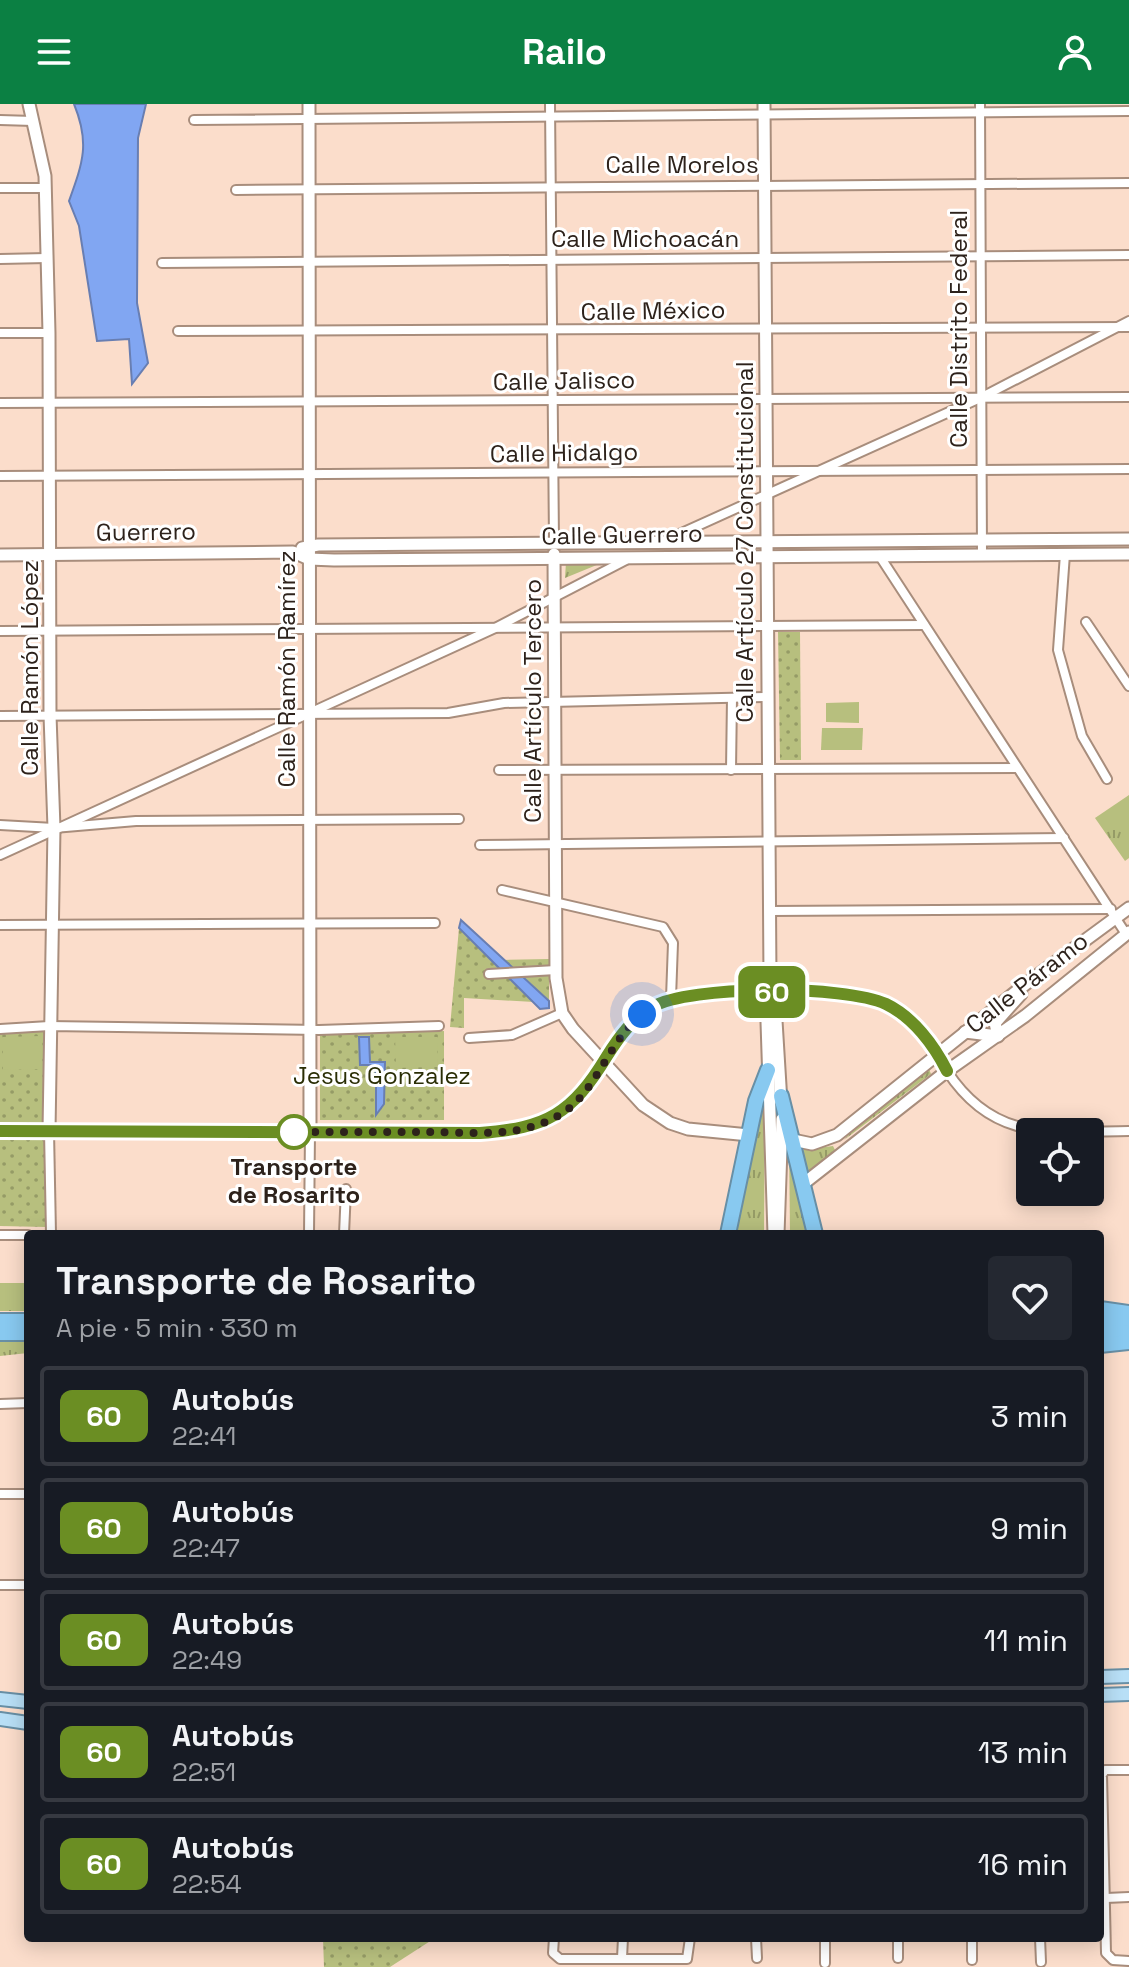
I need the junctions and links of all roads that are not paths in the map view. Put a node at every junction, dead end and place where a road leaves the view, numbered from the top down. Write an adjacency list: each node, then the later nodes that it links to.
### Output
1 (29, 104): 11 (street, Calle Ramón López)
2 (309, 104): 8 (street, Calle Ramón Ramírez)
3 (550, 104): 7 (street, Calle Artículo Tercero)
4 (980, 108): 5 (street); 6 (street); 14 (street, Calle Distrito Federal)
5 (764, 109): 7 (street); 13 (street, Calle Artículo 27 Constitucional)
6 (1129, 111)
7 (550, 116): 8 (street); 15 (street, Calle Artículo Tercero)
8 (309, 117): 10 (street); 19 (street, Calle Ramón Ramírez)
9 (0, 120): 11 (street)
10 (194, 120)
11 (33, 121): 17 (street, Calle Ramón López)
12 (1129, 183): 14 (street, Calle Morelos)
13 (765, 185): 14 (street, Calle Morelos); 15 (street, Calle Morelos); 23 (street, Calle Artículo 27 Constitucional)
14 (980, 185): 21 (street, Calle Distrito Federal)
15 (551, 186): 19 (street, Calle Morelos); 25 (street, Calle Artículo Tercero)
16 (0, 188): 17 (street)
17 (46, 188): 22 (street, Calle Ramón López)
18 (236, 190): 19 (street, Calle Morelos)
19 (308, 190): 26 (street, Calle Ramón Ramírez)
20 (1129, 255): 21 (street, Calle Michoacán)
21 (981, 257): 23 (street, Calle Michoacán); 29 (street, Calle Distrito Federal)
22 (47, 258): 24 (street); 36 (street, Calle Ramón López)
23 (765, 258): 25 (street, Calle Michoacán); 31 (street, Calle Artículo 27 Constitucional)
24 (0, 259)
25 (552, 260): 26 (street, Calle Michoacán); 34 (street, Calle Artículo Tercero)
26 (308, 261): 27 (street, Calle Michoacán); 33 (street, Calle Ramón Ramírez)
27 (162, 263)
28 (1129, 324): 30 (street)
29 (981, 326): 30 (street, Calle México); 31 (street, Calle México); 38 (street, Calle Distrito Federal)
30 (1114, 327): 38 (street)
31 (765, 329): 34 (street, Calle México); 39 (street, Calle Artículo 27 Constitucional)
32 (178, 331): 33 (street, Calle México)
33 (308, 332): 34 (street, Calle México); 43 (street, Calle Ramón Ramírez)
34 (551, 332): 40 (street, Calle Artículo Tercero)
35 (0, 333): 36 (street)
36 (49, 333): 42 (street, Calle Ramón López)
37 (1129, 397): 38 (street, Calle Jalisco)
38 (980, 398): 39 (street, Calle Jalisco); 46 (street); 47 (street, Calle Distrito Federal)
39 (766, 399): 40 (street, Calle Jalisco); 45 (street, Calle Artículo 27 Constitucional)
40 (552, 401): 43 (street, Calle Jalisco); 48 (street, Calle Artículo Tercero)
41 (0, 403): 42 (street, Calle Jalisco)
42 (50, 403): 43 (street, Calle Jalisco); 49 (street, Calle Ramón López)
43 (309, 403): 50 (street, Calle Ramón Ramírez)
44 (1129, 469): 47 (street, Calle Hidalgo)
45 (766, 470): 46 (street, Calle Hidalgo); 48 (street, Calle Hidalgo); 52 (street, Calle Artículo 27 Constitucional)
46 (820, 470): 47 (street, Calle Hidalgo); 52 (street)
47 (981, 470): 55 (street, Calle Distrito Federal)
48 (551, 473): 50 (street, Calle Hidalgo); 56 (street, Calle Artículo Tercero)
49 (51, 475): 50 (street, Calle Hidalgo); 51 (street, Calle Hidalgo); 64 (street, Calle Ramón López)
50 (309, 475): 57 (street, Calle Ramón Ramírez)
51 (0, 476)
52 (766, 495): 54 (street); 58 (street, Calle Artículo 27 Constitucional)
53 (1129, 539): 55 (street, Calle Guerrero)
54 (664, 541): 56 (street, Calle Guerrero); 58 (street, Calle Guerrero)
55 (983, 541): 58 (street, Calle Guerrero); 60 (street, Calle Distrito Federal)
56 (554, 542): 57 (street, Calle Guerrero); 68 (street, Calle Artículo Tercero)
57 (309, 545): 59 (street, Guerrero); 67 (street, Calle Ramón Ramírez)
58 (767, 548): 65 (street, Calle Guerrero); 66 (street, Calle Guerrero); 72 (street, Calle Artículo 27 Constitucional)
59 (293, 552): 64 (street, Guerrero); 67 (street, Guerrero)
60 (982, 554): 61 (street, Calle Guerrero); 65 (street, Calle Guerrero)
61 (1065, 554): 62 (street, Calle Guerrero); 90 (street)
62 (1129, 554)
63 (0, 555): 64 (street, Guerrero)
64 (52, 555): 77 (street, Calle Ramón López)
65 (879, 555): 71 (street)
66 (630, 558): 68 (street, Calle Guerrero); 69 (street)
67 (309, 559): 68 (street, Calle Guerrero); 74 (street, Calle Ramón Ramírez)
68 (554, 559): 69 (street, Calle Artículo Tercero)
69 (553, 597): 73 (street); 75 (street, Calle Artículo Tercero)
70 (1086, 622): 78 (street)
71 (924, 625): 72 (street); 85 (street)
72 (767, 627): 75 (street); 79 (street, Calle Artículo 27 Constitucional)
73 (495, 628): 74 (street); 75 (street); 82 (street)
74 (310, 629): 77 (street); 82 (street, Calle Ramón Ramírez)
75 (554, 629): 81 (street, Calle Artículo Tercero)
76 (0, 631): 77 (street)
77 (52, 631): 83 (street, Calle Ramón López)
78 (1129, 686)
79 (768, 697): 80 (street); 86 (street, Calle Artículo 27 Constitucional)
80 (732, 698): 81 (street); 89 (street)
81 (553, 702): 82 (street); 88 (street, Calle Artículo Tercero)
82 (308, 712): 83 (street); 92 (street, Calle Ramón Ramírez); 94 (street)
83 (50, 715): 84 (street); 94 (street, Calle Ramón López)
84 (0, 716)
85 (1017, 768): 86 (street); 95 (street)
86 (768, 769): 89 (street); 97 (street, Calle Artículo 27 Constitucional)
87 (499, 770): 88 (street)
88 (555, 770): 89 (street); 96 (street, Calle Artículo Tercero)
89 (731, 770)
90 (1107, 779)
91 (459, 819): 92 (street)
92 (308, 820): 94 (street); 105 (street, Calle Ramón Ramírez)
93 (0, 825): 94 (street)
94 (54, 828): 99 (street); 107 (street, Calle Ramón López)
95 (1064, 838): 97 (street); 104 (street)
96 (556, 842): 97 (street); 98 (street); 101 (street, Calle Artículo Tercero)
97 (769, 843): 103 (street, Calle Artículo 27 Constitucional)
98 (480, 845)
99 (0, 855)
100 (502, 890): 101 (street)
101 (556, 901): 110 (street, Calle Artículo Tercero); 114 (street)
102 (1129, 908): 104 (street)
103 (770, 911): 104 (street); 113 (street, Calle Artículo 27 Constitucional)
104 (1113, 914): 109 (street); 112 (street, Calle Páramo)
105 (308, 923): 106 (street); 107 (street); 119 (street, Calle Ramón Ramírez)
106 (435, 923)
107 (51, 924): 108 (street); 116 (street, Calle Ramón López)
108 (0, 925)
109 (1128, 933): 121 (street, Calle Páramo)
110 (556, 970): 111 (street); 115 (street, Calle Artículo Tercero)
111 (489, 974)
112 (1027, 983): 120 (street, Calle Páramo); 121 (street)
113 (771, 992): 114 (street); 123 (street); 125 (street, Calle Artículo 27 Constitucional); 127 (street, Calle Artículo 27 Constitucional)
114 (671, 998): 124 (street)
115 (562, 1013): 122 (street); 124 (street)
116 (49, 1026): 118 (street); 119 (street); 129 (street, Calle Ramón López)
117 (439, 1026): 119 (street)
118 (0, 1029)
119 (309, 1030): 131 (street, Calle Ramón Ramírez)
120 (965, 1032): 121 (street); 123 (street, Calle Páramo)
121 (998, 1036): 126 (street, Calle Páramo)
122 (469, 1038)
123 (938, 1053): 126 (street); 133 (street, Calle Páramo)
124 (604, 1061): 131 (street); 132 (street)
125 (768, 1070): 132 (highway); 140 (street, Calle Artículo 27 Constitucional)
126 (947, 1071): 130 (street); 134 (street, Calle Páramo)
127 (781, 1096): 133 (highway); 141 (street, Calle Artículo 27 Constitucional)
128 (0, 1131): 129 (street)
129 (49, 1131): 131 (street); 136 (street, Calle Ramón López)
130 (1129, 1131)
131 (310, 1132): 137 (street, Calle Ramón Ramírez)
132 (749, 1135): 139 (highway)
133 (793, 1140): 134 (highway)
134 (803, 1184): 142 (highway)
135 (346, 1189): 138 (street)
136 (51, 1230)
137 (309, 1230)
138 (344, 1230)
139 (729, 1230)
140 (776, 1230)
141 (776, 1230)
142 (814, 1230)
143 (0, 1235): 144 (street)
144 (24, 1235)
145 (1104, 1310): 146 (highway)
146 (1129, 1313)
147 (0, 1321): 148 (highway)
148 (24, 1321)
149 (1104, 1322): 150 (highway)
150 (1129, 1322)
151 (1104, 1332): 154 (highway)
152 (0, 1333): 153 (highway)
153 (24, 1333)
154 (1129, 1333)
155 (1129, 1342): 156 (highway)
156 (1104, 1345)
157 (24, 1403): 158 (street)
158 (0, 1404)
159 (0, 1494): 160 (street)
160 (24, 1494)
161 (0, 1585): 162 (street)
162 (24, 1585)
163 (1129, 1676): 164 (main road)
164 (1104, 1677)
165 (1129, 1694): 166 (main road)
166 (1104, 1695)
167 (0, 1699): 168 (main road)
168 (24, 1702)
169 (0, 1719): 170 (main road)
170 (24, 1722)
171 (1129, 1770): 172 (street)
172 (1104, 1772)
173 (1104, 1886): 175 (street)
174 (1129, 1897): 175 (street)
175 (1106, 1898): 188 (street)
176 (554, 1942): 184 (street)
177 (623, 1942): 184 (street)
178 (689, 1942): 184 (street)
179 (756, 1942): 185 (street)
180 (825, 1942): 190 (street)
181 (898, 1942): 186 (street)
182 (972, 1942): 187 (street)
183 (1040, 1942): 189 (street)
184 (622, 1958)
185 (757, 1958)
186 (898, 1958)
187 (972, 1960)
188 (1129, 1961)
189 (1041, 1962)
190 (825, 1963)

